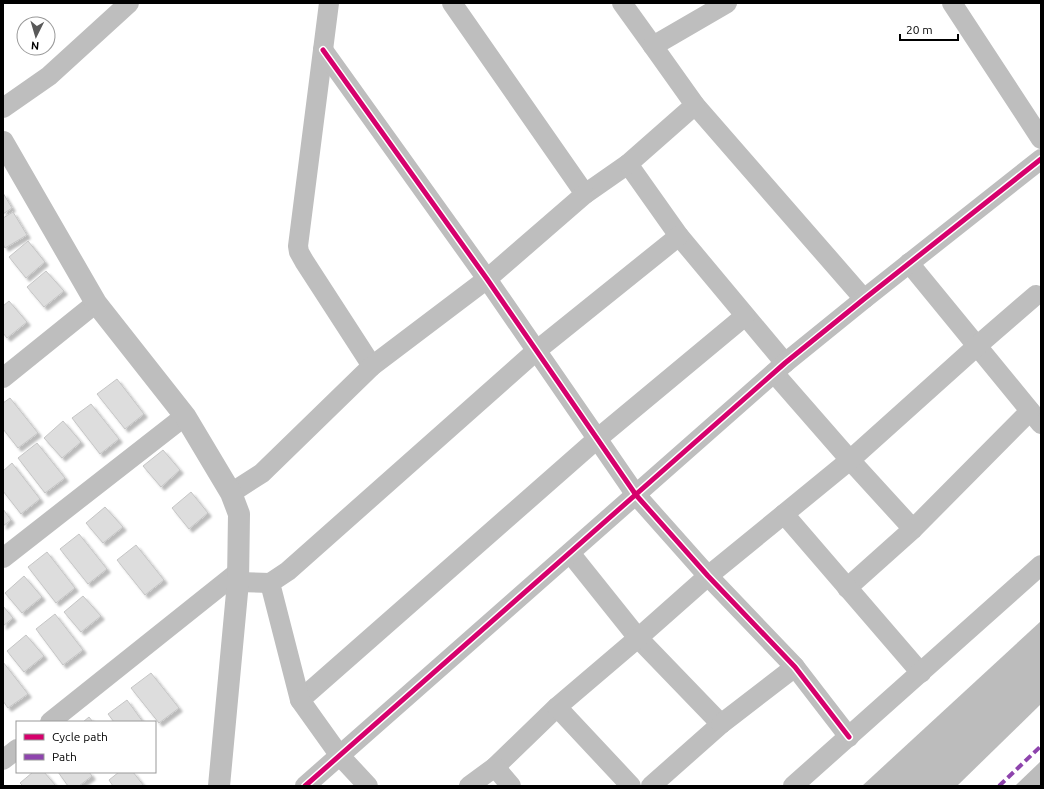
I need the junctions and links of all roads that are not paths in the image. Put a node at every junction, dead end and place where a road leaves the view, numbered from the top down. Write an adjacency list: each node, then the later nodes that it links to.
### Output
1 (129, 3): 10 (street)
2 (329, 3): 8 (street)
3 (452, 3): 15 (street)
4 (622, 3): 7 (street)
5 (727, 3): 7 (street)
6 (952, 3): 11 (street)
7 (653, 46): 9 (street)
8 (323, 50): 18 (street); 25 (street)
9 (695, 105): 14 (street); 20 (street)
10 (3, 108)
11 (1041, 139)
12 (3, 142): 21 (street)
13 (1041, 159): 17 (street)
14 (628, 164): 15 (street); 16 (street)
15 (585, 194): 18 (street)
16 (679, 236): 22 (street); 24 (street)
17 (909, 263): 20 (street); 23 (street)
18 (487, 279): 24 (street); 25 (street)
19 (1039, 296): 23 (street)
20 (864, 299): 26 (street)
21 (96, 303): 27 (street); 28 (street)
22 (745, 316): 26 (street); 30 (street)
23 (977, 346): 29 (street); 31 (street)
24 (536, 351): 30 (street); 40 (street)
25 (372, 366): 32 (street)
26 (779, 368): 31 (street); 33 (street)
27 (3, 378)
28 (185, 416): 32 (street); 37 (street)
29 (1036, 418): 35 (street)
30 (597, 439): 33 (street); 45 (street)
31 (850, 460): 34 (street); 35 (street)
32 (238, 488): 40 (street)
33 (636, 495): 36 (street); 39 (street)
34 (784, 514): 39 (street); 41 (street)
35 (912, 529): 41 (street)
36 (570, 553): 42 (street); 51 (street)
37 (3, 558)
38 (1041, 565): 44 (street)
39 (708, 576): 42 (street); 43 (street)
40 (252, 580): 45 (street); 47 (street); 54 (street)
41 (847, 588): 44 (street)
42 (638, 638): 46 (street); 48 (street)
43 (795, 667): 48 (street); 49 (street)
44 (921, 673): 49 (street)
45 (300, 700): 51 (street)
46 (557, 707): 53 (street); 59 (street)
47 (51, 721)
48 (721, 724): 60 (street)
49 (849, 737): 61 (street)
50 (16, 749): 52 (street)
51 (340, 756): 55 (street); 56 (street)
52 (3, 760)
53 (495, 767): 57 (street); 58 (street)
54 (217, 784)
55 (305, 786)
56 (368, 786)
57 (469, 786)
58 (511, 786)
59 (631, 786)
60 (652, 786)
61 (794, 786)

